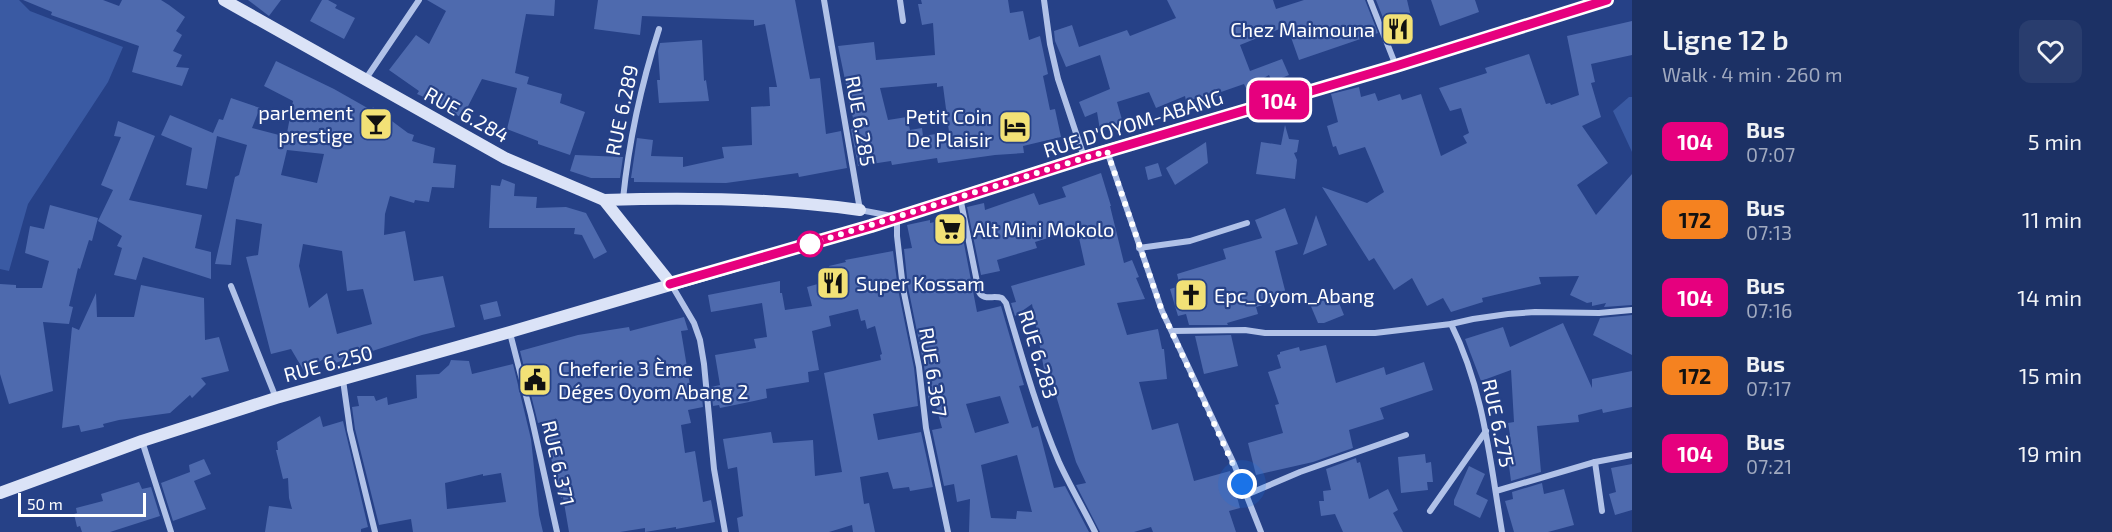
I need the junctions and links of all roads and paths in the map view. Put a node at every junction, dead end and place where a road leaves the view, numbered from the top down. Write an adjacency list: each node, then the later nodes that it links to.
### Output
1 (224, 0): 11 (main road, RUE 6.284)
2 (419, 0): 11 (street)
3 (824, 0): 17 (street, RUE 6.285)
4 (900, 0): 8 (street)
5 (1044, 0): 13 (street)
6 (1370, 0): 10 (street)
7 (1607, 0): 10 (main road, RUE D'OYOM-ABANG)
8 (903, 21)
9 (658, 29): 15 (street, RUE 6.289)
10 (1396, 66): 12 (main road, RUE D'OYOM-ABANG)
11 (365, 81): 16 (main road, RUE 6.284)
12 (1107, 151): 13 (main road, RUE D'OYOM-ABANG); 20 (street)
13 (1084, 158): 14 (main road, RUE D'OYOM-ABANG)
14 (960, 197): 18 (main road, RUE D'OYOM-ABANG); 44 (street, RUE 6.283)
15 (622, 199): 16 (main road); 17 (main road)
16 (604, 200): 21 (main road, RUE 6.284)
17 (860, 210): 18 (street)
18 (897, 217): 21 (main road, RUE D'OYOM-ABANG); 43 (street, RUE 6.367)
19 (1247, 223): 20 (street)
20 (1139, 248): 25 (street)
21 (670, 284): 26 (main road, RUE 6.250); 42 (street)
22 (231, 286): 28 (street)
23 (1632, 310): 24 (street)
24 (1451, 324): 25 (street); 29 (street, RUE 6.275)
25 (1173, 331): 36 (street)
26 (510, 332): 27 (main road, RUE 6.250); 41 (street, RUE 6.371)
27 (343, 380): 28 (main road, RUE 6.250); 40 (street)
28 (276, 398): 31 (main road, RUE 6.250)
29 (1486, 430): 34 (street, RUE 6.275); 37 (street)
30 (1406, 435): 36 (street)
31 (141, 441): 35 (main road, RUE 6.250); 39 (street)
32 (1632, 455): 33 (street)
33 (1595, 462): 34 (street); 38 (street)
34 (1496, 491): 46 (street, RUE 6.275)
35 (0, 493)
36 (1246, 495): 45 (street)
37 (1430, 511)
38 (1602, 511)
39 (171, 532)
40 (375, 532)
41 (557, 532)
42 (725, 532)
43 (948, 532)
44 (1095, 532)
45 (1262, 532)
46 (1502, 532)

